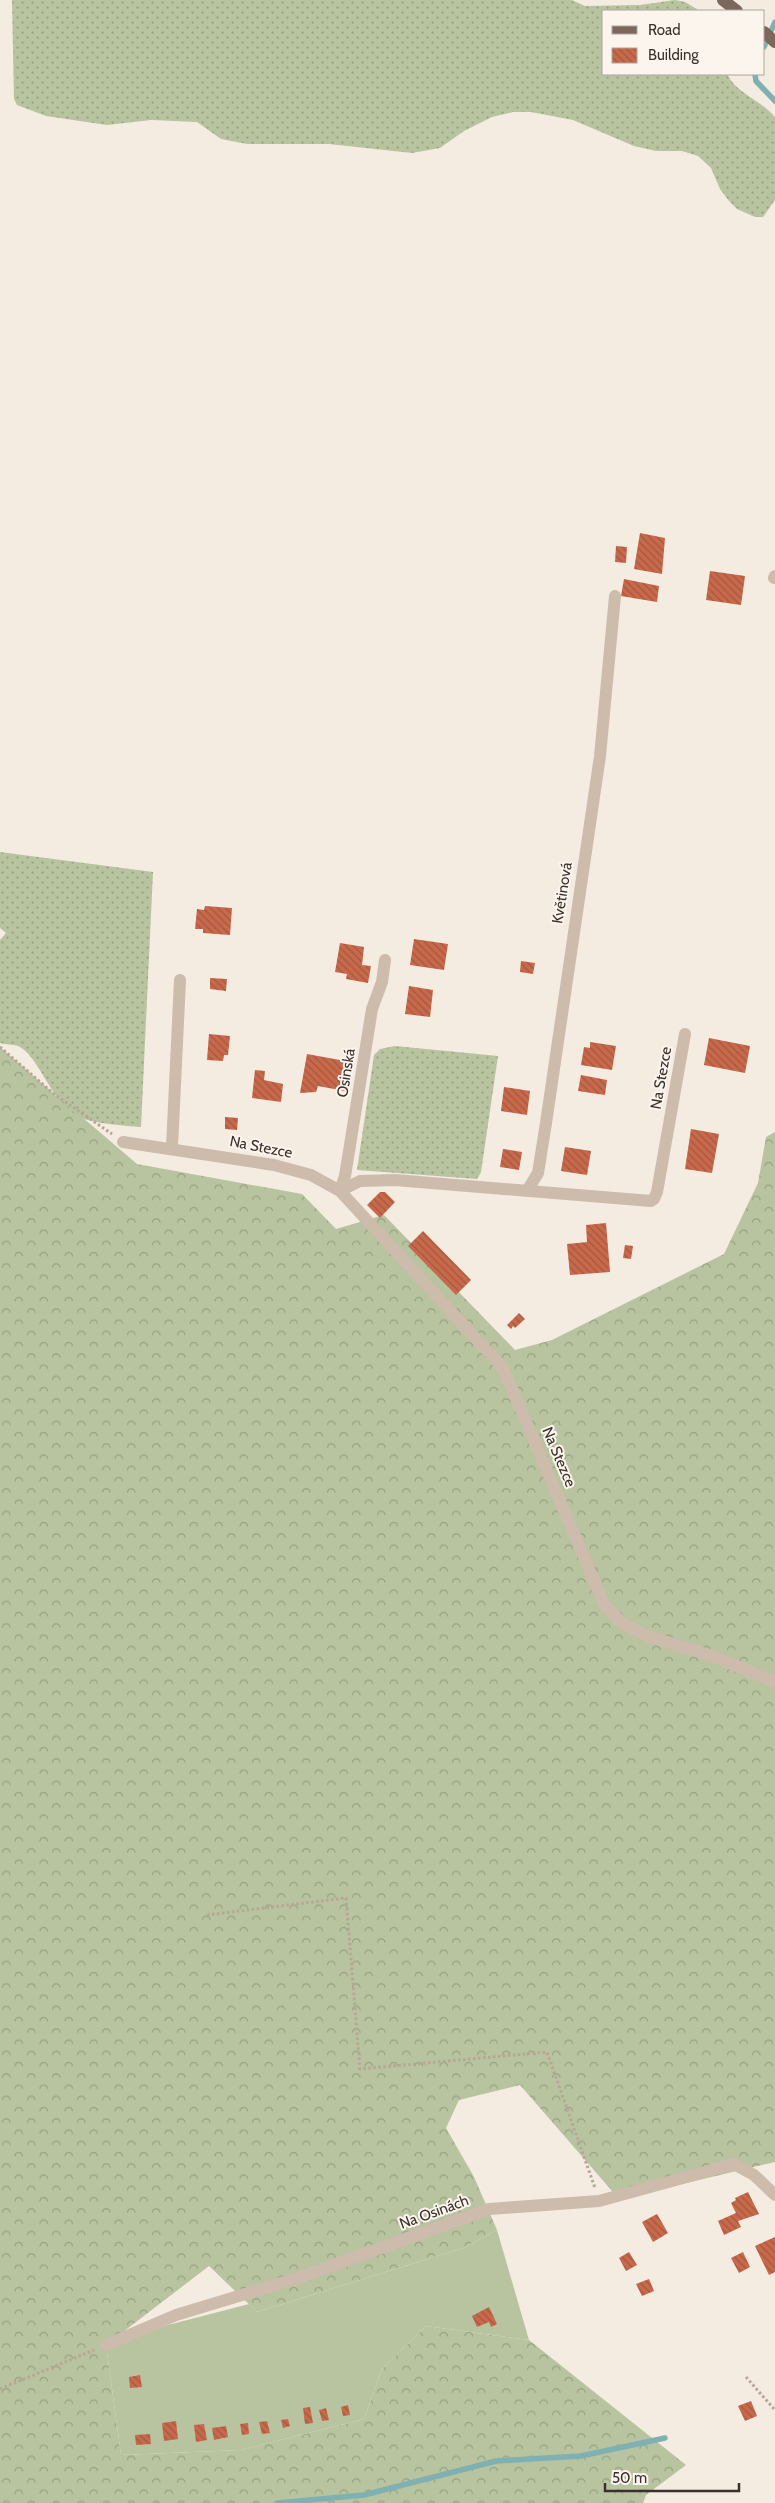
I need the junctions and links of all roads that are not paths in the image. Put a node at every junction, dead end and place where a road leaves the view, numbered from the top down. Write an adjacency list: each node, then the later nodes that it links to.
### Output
1 (723, 0): 2 (main road)
2 (736, 10)
3 (765, 33): 4 (main road)
4 (775, 42)
5 (615, 596): 12 (street, Květinová)
6 (385, 960): 11 (street, Osinská)
7 (180, 980): 10 (street)
8 (685, 1034): 12 (street, Na Stezce)
9 (123, 1142): 10 (street, Na Stezce)
10 (172, 1147): 11 (street, Na Stezce)
11 (340, 1191): 12 (street, Na Stezce); 13 (street, Na Stezce)
12 (527, 1191)
13 (775, 1682)
14 (775, 2195): 15 (street, Na Osinách)
15 (106, 2345)

